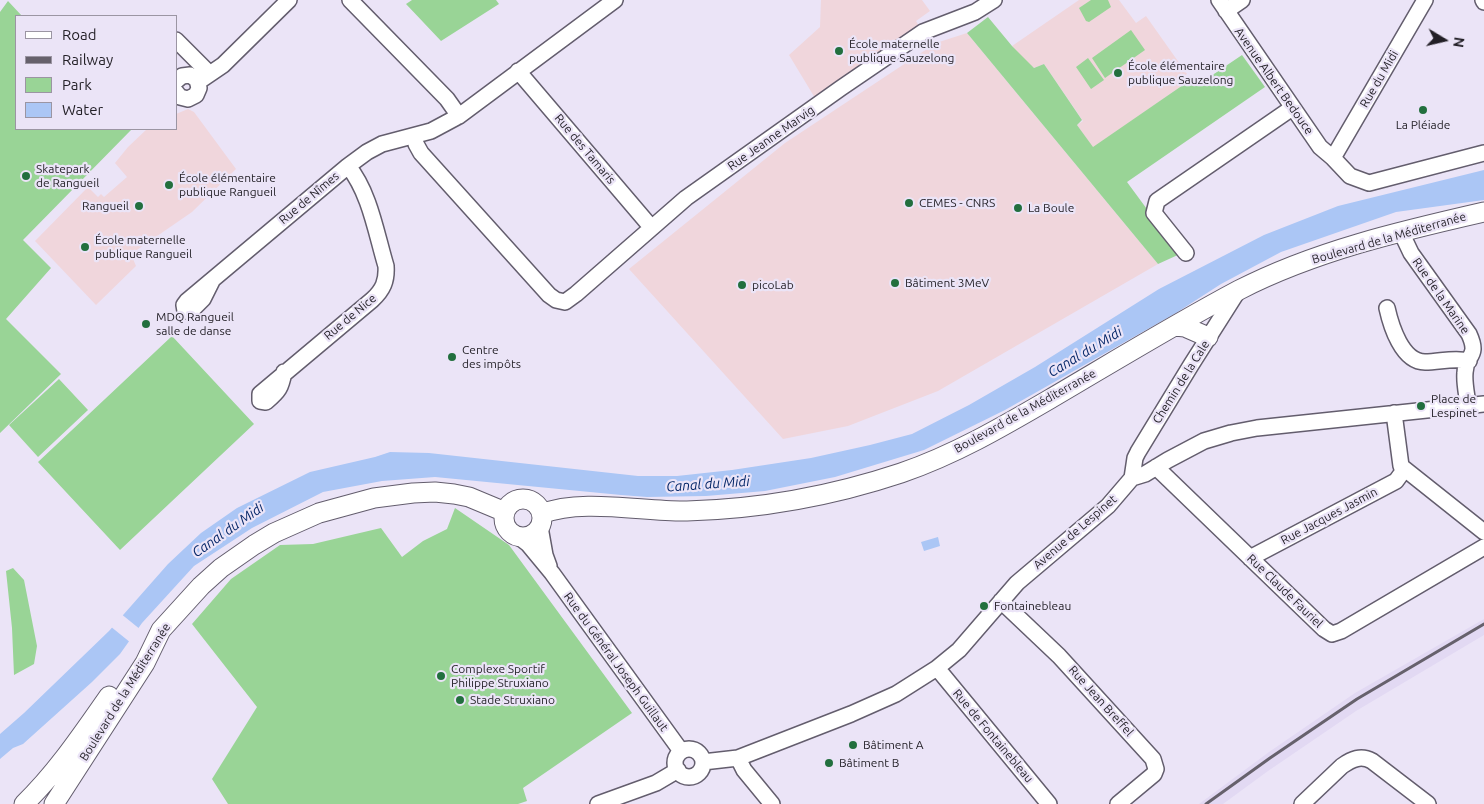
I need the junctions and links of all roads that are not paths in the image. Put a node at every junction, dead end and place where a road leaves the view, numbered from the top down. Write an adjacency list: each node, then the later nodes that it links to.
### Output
1 (289, 0): 11 (street)
2 (350, 0): 15 (street)
3 (615, 0): 10 (street, Rue de Nîmes)
4 (994, 0): 8 (street, Rue Jeanne Marvig)
5 (1242, 0): 7 (street)
6 (1425, 0): 18 (street, Rue du Midi)
7 (1222, 5): 14 (street, Avenue Albert Bedouce)
8 (972, 6): 21 (street, Rue Jeanne Marvig)
9 (178, 43): 11 (street)
10 (518, 71): 15 (street, Rue de Nîmes); 21 (street, Rue des Tamaris)
11 (204, 78): 12 (street); 13 (street)
12 (178, 79)
13 (178, 94)
14 (1292, 108): 18 (street, Avenue Albert Bedouce); 23 (street)
15 (459, 116): 16 (street, Rue de Nîmes)
16 (415, 137): 19 (street, Rue de Nîmes); 21 (street, Rue Jeanne Marvig)
17 (1484, 153): 18 (street, Avenue Albert Bedouce)
18 (1333, 158)
19 (348, 166): 24 (street, Rue de Nîmes); 30 (street, Rue de Nice)
20 (1484, 212): 22 (main road, Boulevard de la Méditerranée)
21 (651, 227)
22 (1401, 232): 25 (main road, Boulevard de la Méditerranée); 29 (street, Rue de la Marine)
23 (1186, 253)
24 (213, 279)
25 (1239, 290): 27 (main road, Boulevard de la Méditerranée); 28 (street, Chemin de la Cale)
26 (1387, 308): 29 (street)
27 (1176, 326): 28 (main road); 38 (main road, Boulevard de la Méditerranée)
28 (1208, 337): 36 (street, Chemin de la Cale)
29 (1469, 361): 32 (street)
30 (284, 372)
31 (1484, 404): 32 (street, Avenue de Lespinet)
32 (1468, 406): 33 (street, Avenue de Lespinet)
33 (1394, 413): 34 (street, Avenue de Lespinet); 35 (street)
34 (1156, 467): 36 (street, Avenue de Lespinet); 42 (street, Rue Claude Fauriel)
35 (1404, 470): 39 (street); 42 (street, Rue Jacques Jasmin)
36 (1132, 478): 44 (street, Avenue de Lespinet)
37 (505, 512): 38 (main road); 40 (main road); 45 (main road, Boulevard de la Méditerranée)
38 (541, 520): 40 (main road); 43 (street, Rue du Général Joseph Guillaut)
39 (1484, 532)
40 (519, 537): 43 (street, Rue du Général Joseph Guillaut)
41 (1484, 547): 42 (street, Rue Claude Fauriel)
42 (1250, 558)
43 (552, 572): 47 (street, Rue du Général Joseph Guillaut)
44 (1001, 602): 46 (street, Avenue de Lespinet); 56 (street, Rue Jean Breffel)
45 (161, 630): 51 (main road); 52 (main road, Boulevard de la Méditerranée)
46 (937, 668): 48 (street, Avenue de Lespinet); 55 (street, Rue de Fontainebleau)
47 (682, 751): 49 (street); 50 (street)
48 (738, 758): 49 (street, Avenue de Lespinet); 54 (street)
49 (704, 762): 50 (street)
50 (678, 770): 53 (street)
51 (24, 804)
52 (54, 804)
53 (598, 804)
54 (772, 804)
55 (1049, 804)
56 (1118, 804)
57 (1302, 804): 58 (street)
58 (1428, 804)

